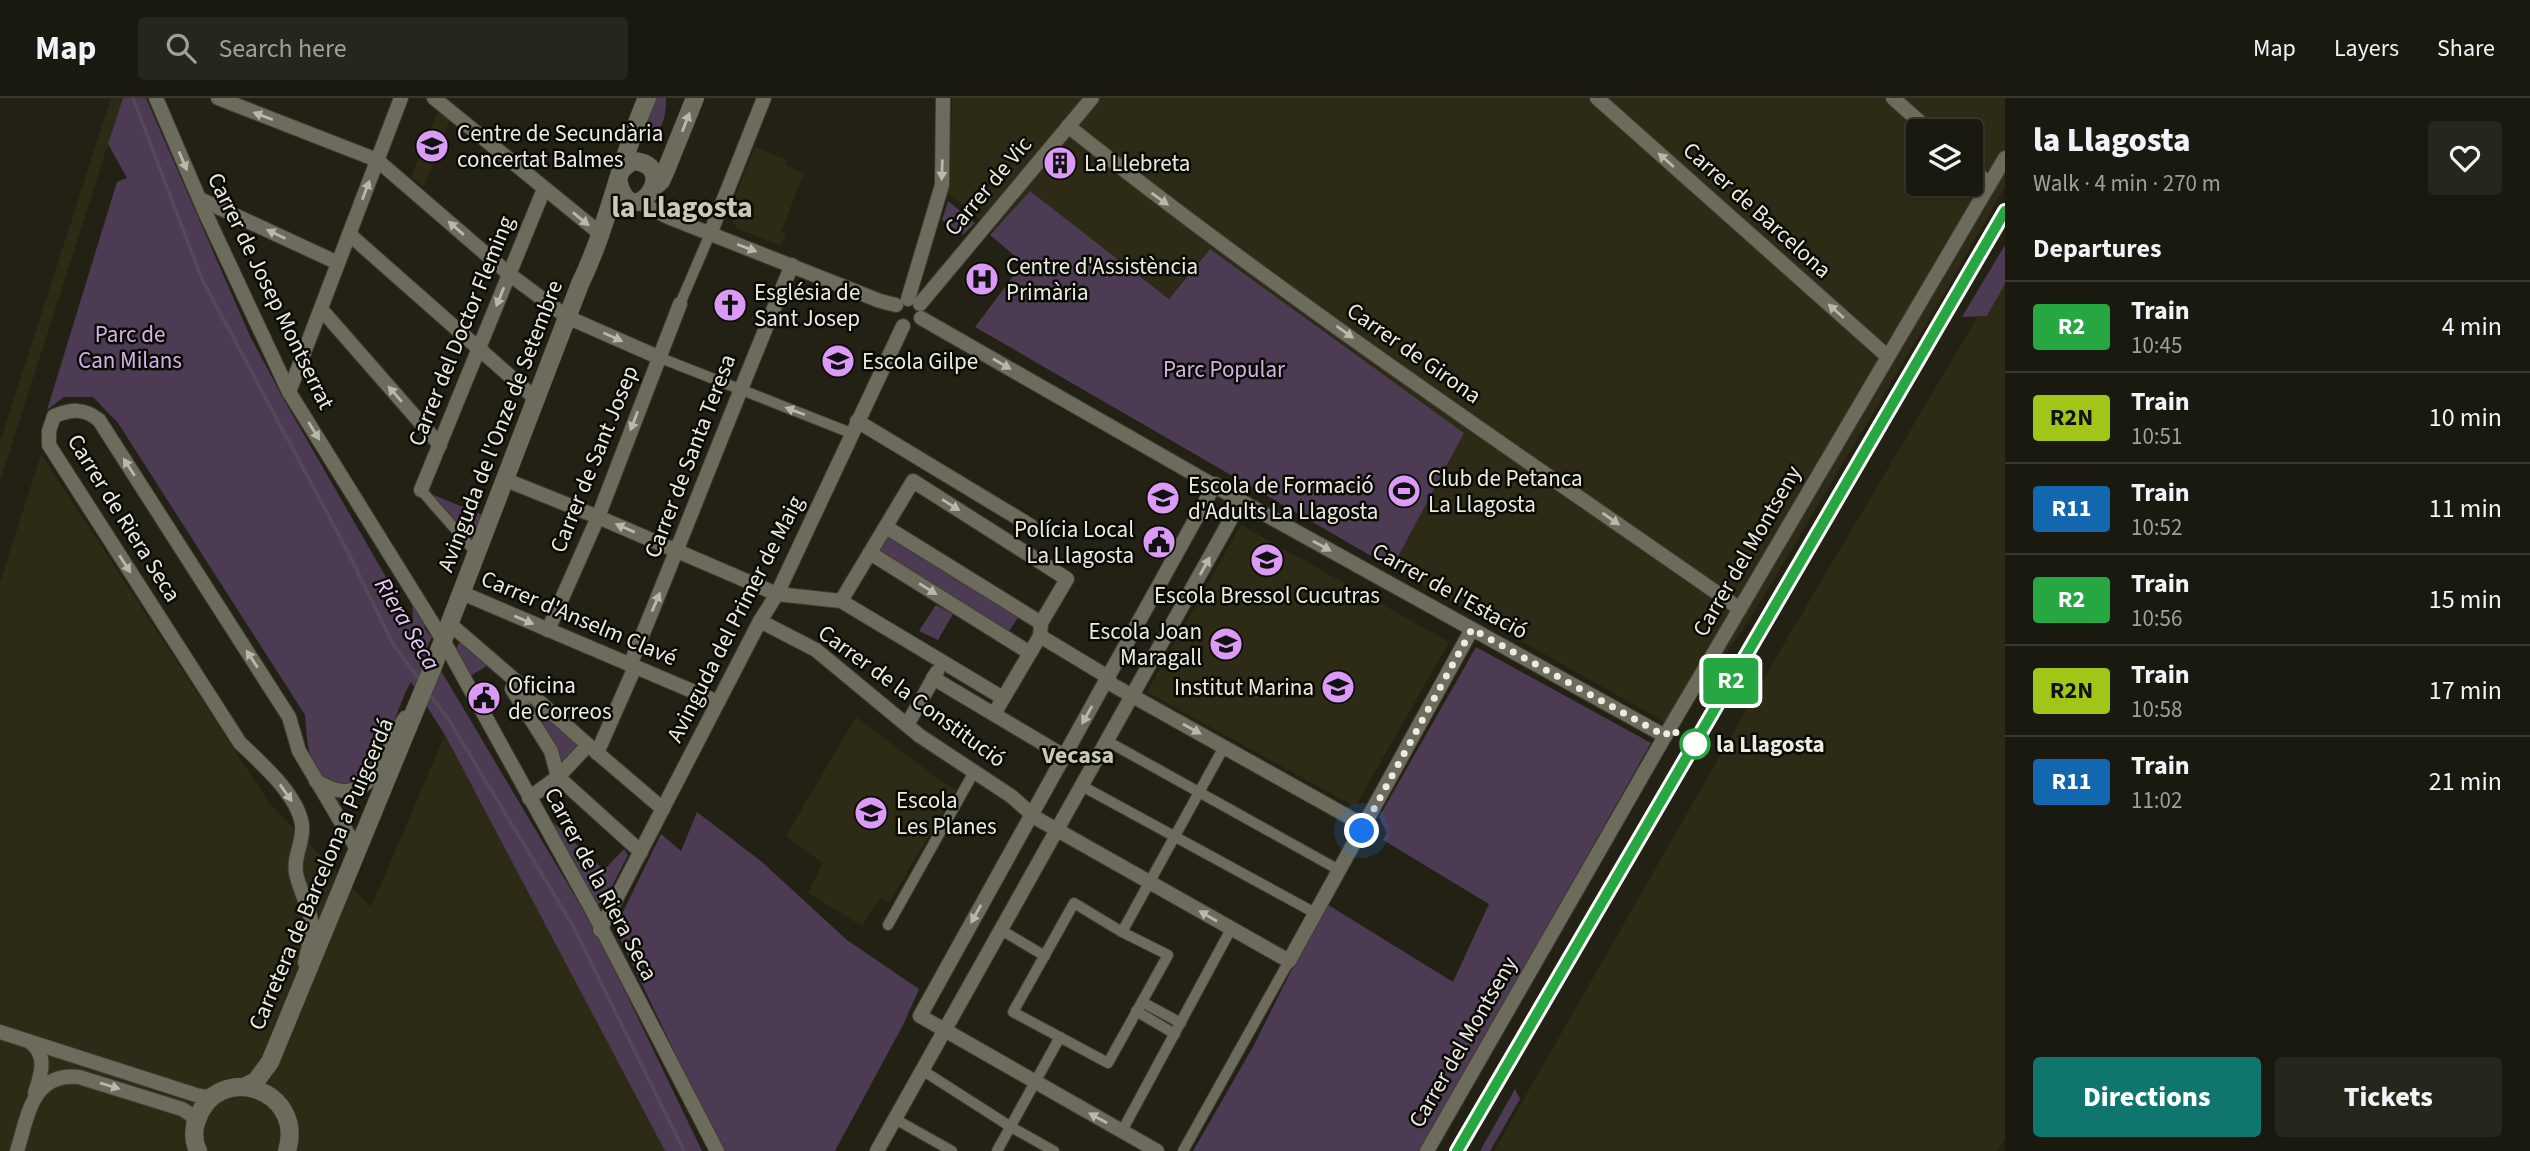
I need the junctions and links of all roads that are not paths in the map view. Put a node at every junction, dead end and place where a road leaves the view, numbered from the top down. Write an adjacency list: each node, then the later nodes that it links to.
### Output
1 (156, 98): 21 (street, Carrer de Josep Montserrat, one-way to 21)
2 (218, 98): 15 (street, one-way to 2)
3 (401, 98): 15 (street)
4 (434, 98): 20 (street)
5 (647, 98): 16 (main road, Avinguda de l'Onze de Setembre)
6 (695, 98): 19 (main road, one-way to 6)
7 (764, 98): 25 (street)
8 (1092, 98): 13 (street, Carrer de Vic)
9 (1597, 98): 35 (street, Carrer de Barcelona, one-way to 9)
10 (1892, 98): 12 (street)
11 (940, 99): 30 (street, one-way to 30)
12 (1916, 119)
13 (1068, 126): 30 (street, Carrer de Vic); 57 (street, Carrer de Girona, one-way to 57)
14 (2005, 158): 18 (street, Carrer del Montseny)
15 (377, 160): 24 (street, one-way to 15); 28 (street, one-way to 15)
16 (619, 175): 19 (main road); 22 (main road); 23 (main road, Avinguda de l'Onze de Setembre)
17 (1983, 179): 18 (street)
18 (1989, 184): 35 (street, Carrer del Montseny)
19 (653, 188): 22 (main road)
20 (544, 189): 23 (street, one-way to 23); 28 (street, Carrer del Doctor Fleming)
21 (200, 199): 26 (street, one-way to 21); 38 (street, Carrer de Josep Montserrat)
22 (634, 202): 23 (main road, Avinguda de l'Onze de Setembre); 25 (street, Carrer de l'Estació)
23 (603, 232): 32 (main road, Avinguda de l'Onze de Setembre)
24 (349, 234): 26 (street); 34 (street)
25 (710, 234): 27 (street, Carrer de l'Estació, one-way to 27); 29 (street)
26 (338, 263): 31 (street)
27 (792, 265): 30 (street, Carrer de l'Estació); 37 (street, Carrer de Santa Teresa)
28 (509, 274): 32 (street); 34 (street, Carrer del Doctor Fleming, one-way to 34)
29 (680, 304): 36 (street, Carrer de Sant Josep)
30 (911, 306): 33 (street); 33 (street); 43 (street, Carrer de l'Estació, one-way to 43)
31 (321, 309): 38 (street); 41 (street, one-way to 31)
32 (567, 317): 36 (street, one-way to 36); 39 (main road, Avinguda de l'Onze de Setembre)
33 (903, 326): 40 (street, Avinguda del Primer de Maig)
34 (478, 350): 39 (street); 41 (street, Carrer del Doctor Fleming)
35 (1887, 356): 57 (street, Carrer del Montseny)
36 (658, 357): 37 (street); 47 (street, Carrer de Sant Josep, one-way to 47)
37 (739, 389): 40 (street, one-way to 37); 51 (street, Carrer de Santa Teresa)
38 (289, 392): 62 (street, Carrer de Josep Montserrat, one-way to 62)
39 (536, 399): 42 (main road, Avinguda de l'Onze de Setembre)
40 (854, 427): 46 (street); 55 (street, Avinguda del Primer de Maig)
41 (440, 445): 44 (street, Carrer del Doctor Fleming)
42 (506, 480): 47 (street); 53 (main road, Avinguda de l'Onze de Setembre)
43 (1215, 484): 45 (street, Carrer de l'Estació); 66 (street)
44 (421, 490): 53 (street)
45 (1241, 501): 60 (street, Carrer de l'Estació, one-way to 60); 69 (street, one-way to 45)
46 (1002, 509): 48 (street); 50 (street)
47 (598, 517): 51 (street, one-way to 47); 61 (street, Carrer de Sant Josep)
48 (1031, 526)
49 (886, 527): 50 (street, one-way to 50); 52 (street); 59 (street)
50 (989, 529): 59 (street)
51 (678, 551): 55 (street); 65 (street, Carrer de Santa Teresa, one-way to 51)
52 (870, 553): 56 (street); 63 (street, one-way to 63)
53 (477, 554): 54 (main road, Avinguda de l'Onze de Setembre)
54 (462, 593): 61 (street, Carrer d'Anselm Clavé, one-way to 61); 62 (main road, Avinguda de l'Onze de Setembre)
55 (778, 594): 56 (street); 58 (street, Avinguda del Primer de Maig)
56 (841, 601): 64 (street)
57 (1740, 609): 75 (street, Carrer del Montseny)
58 (760, 621): 71 (street, Avinguda del Primer de Maig); 74 (street, Carrer de la Constitució)
59 (1040, 629): 63 (street); 66 (street)
60 (1472, 629): 75 (street, Carrer de l'Estació); 88 (street)
61 (548, 630): 65 (street, Carrer d'Anselm Clavé)
62 (447, 632): 68 (street); 72 (main road, Avinguda de l'Onze de Setembre); 85 (street, Carrer de la Riera Seca)
63 (1030, 653): 70 (street)
64 (943, 661): 67 (street); 70 (street)
65 (632, 666): 71 (street, Carrer d'Anselm Clavé); 78 (street, Carrer de Santa Teresa)
66 (1108, 677): 69 (street); 79 (street, one-way to 79)
67 (933, 678): 73 (street); 74 (street)
68 (516, 681): 78 (street); 81 (street)
69 (1132, 696): 76 (street); 77 (street, one-way to 77)
70 (1003, 698): 73 (street)
71 (718, 702): 86 (street, Avinguda del Primer de Maig)
72 (418, 704): 82 (street); 91 (main road, Carretera de Barcelona a Puigcerdá)
73 (994, 714): 79 (street)
74 (907, 725): 80 (street, Carrer de la Constitució)
75 (1665, 736): 133 (street, Carrer del Montseny)
76 (1107, 741): 83 (street); 84 (street)
77 (1224, 747): 84 (street); 88 (street)
78 (592, 749): 81 (street, Carrer de Santa Teresa); 86 (street)
79 (1064, 756): 87 (street)
80 (974, 772): 87 (street, Carrer de la Constitució); 96 (street)
81 (558, 777): 85 (street, Carrer de Santa Teresa); 92 (street)
82 (316, 781): 91 (street, Carrer de Riera Seca); 103 (street, Carrer de Riera Seca, one-way to 103)
83 (1082, 786): 89 (street); 90 (street)
84 (1199, 792): 90 (street); 93 (street)
85 (529, 799): 98 (street, Carrer de la Riera Seca)
86 (663, 809): 92 (street, Avinguda del Primer de Maig)
87 (1032, 814): 89 (street, Carrer de la Constitució); 106 (street, one-way to 106)
88 (1365, 826): 93 (street)
89 (1057, 830): 94 (street, Carrer de la Constitució); 99 (street)
90 (1174, 837): 94 (street); 95 (street)
91 (357, 849): 103 (main road, Carretera de Barcelona a Puigcerdá)
92 (641, 852): 98 (street, Avinguda del Primer de Maig)
93 (1339, 870): 95 (street)
94 (1149, 883): 97 (street, Carrer de la Constitució, one-way to 94); 100 (street)
95 (1315, 914): 102 (street)
96 (888, 925)
97 (1231, 929): 102 (street, Carrer de la Constitució); 105 (street)
98 (600, 930): 126 (street, Carrer de la Riera Seca)
99 (1001, 930): 101 (street); 106 (street)
100 (1122, 932): 101 (street); 104 (street)
101 (1045, 956): 109 (street)
102 (1289, 961): 132 (street)
103 (302, 982): 112 (main road, Carretera de Barcelona a Puigcerdá)
104 (1139, 1006): 105 (street); 108 (street); 109 (street)
105 (1181, 1023): 108 (street)
106 (944, 1031): 113 (street); 115 (street)
107 (0, 1032): 110 (street)
108 (1175, 1034): 122 (street)
109 (1060, 1037): 115 (street)
110 (27, 1041): 111 (street); 119 (street)
111 (69, 1054): 114 (street); 117 (street)
112 (270, 1062): 116 (main road, Carretera de Barcelona a Puigcerdá); 118 (main road, Carretera de Barcelona a Puigcerdá)
113 (922, 1070): 120 (street); 121 (street)
114 (79, 1077): 119 (street); 123 (street, one-way to 123)
115 (1035, 1083): 121 (street); 122 (street, one-way to 115)
116 (244, 1087): 117 (main road); 118 (main road)
117 (219, 1093): 123 (main road)
118 (274, 1099): 125 (main road, Carretera de Barcelona a Puigcerdá)
119 (32, 1105): 124 (street)
120 (895, 1119): 127 (street); 128 (street)
121 (1011, 1127): 129 (street); 130 (street)
122 (1122, 1131): 131 (street)
123 (196, 1143)
124 (17, 1151)
125 (286, 1151)
126 (717, 1151)
127 (877, 1151)
128 (952, 1151)
129 (997, 1151)
130 (1054, 1151)
131 (1157, 1151)
132 (1183, 1151)
133 (1427, 1151)

